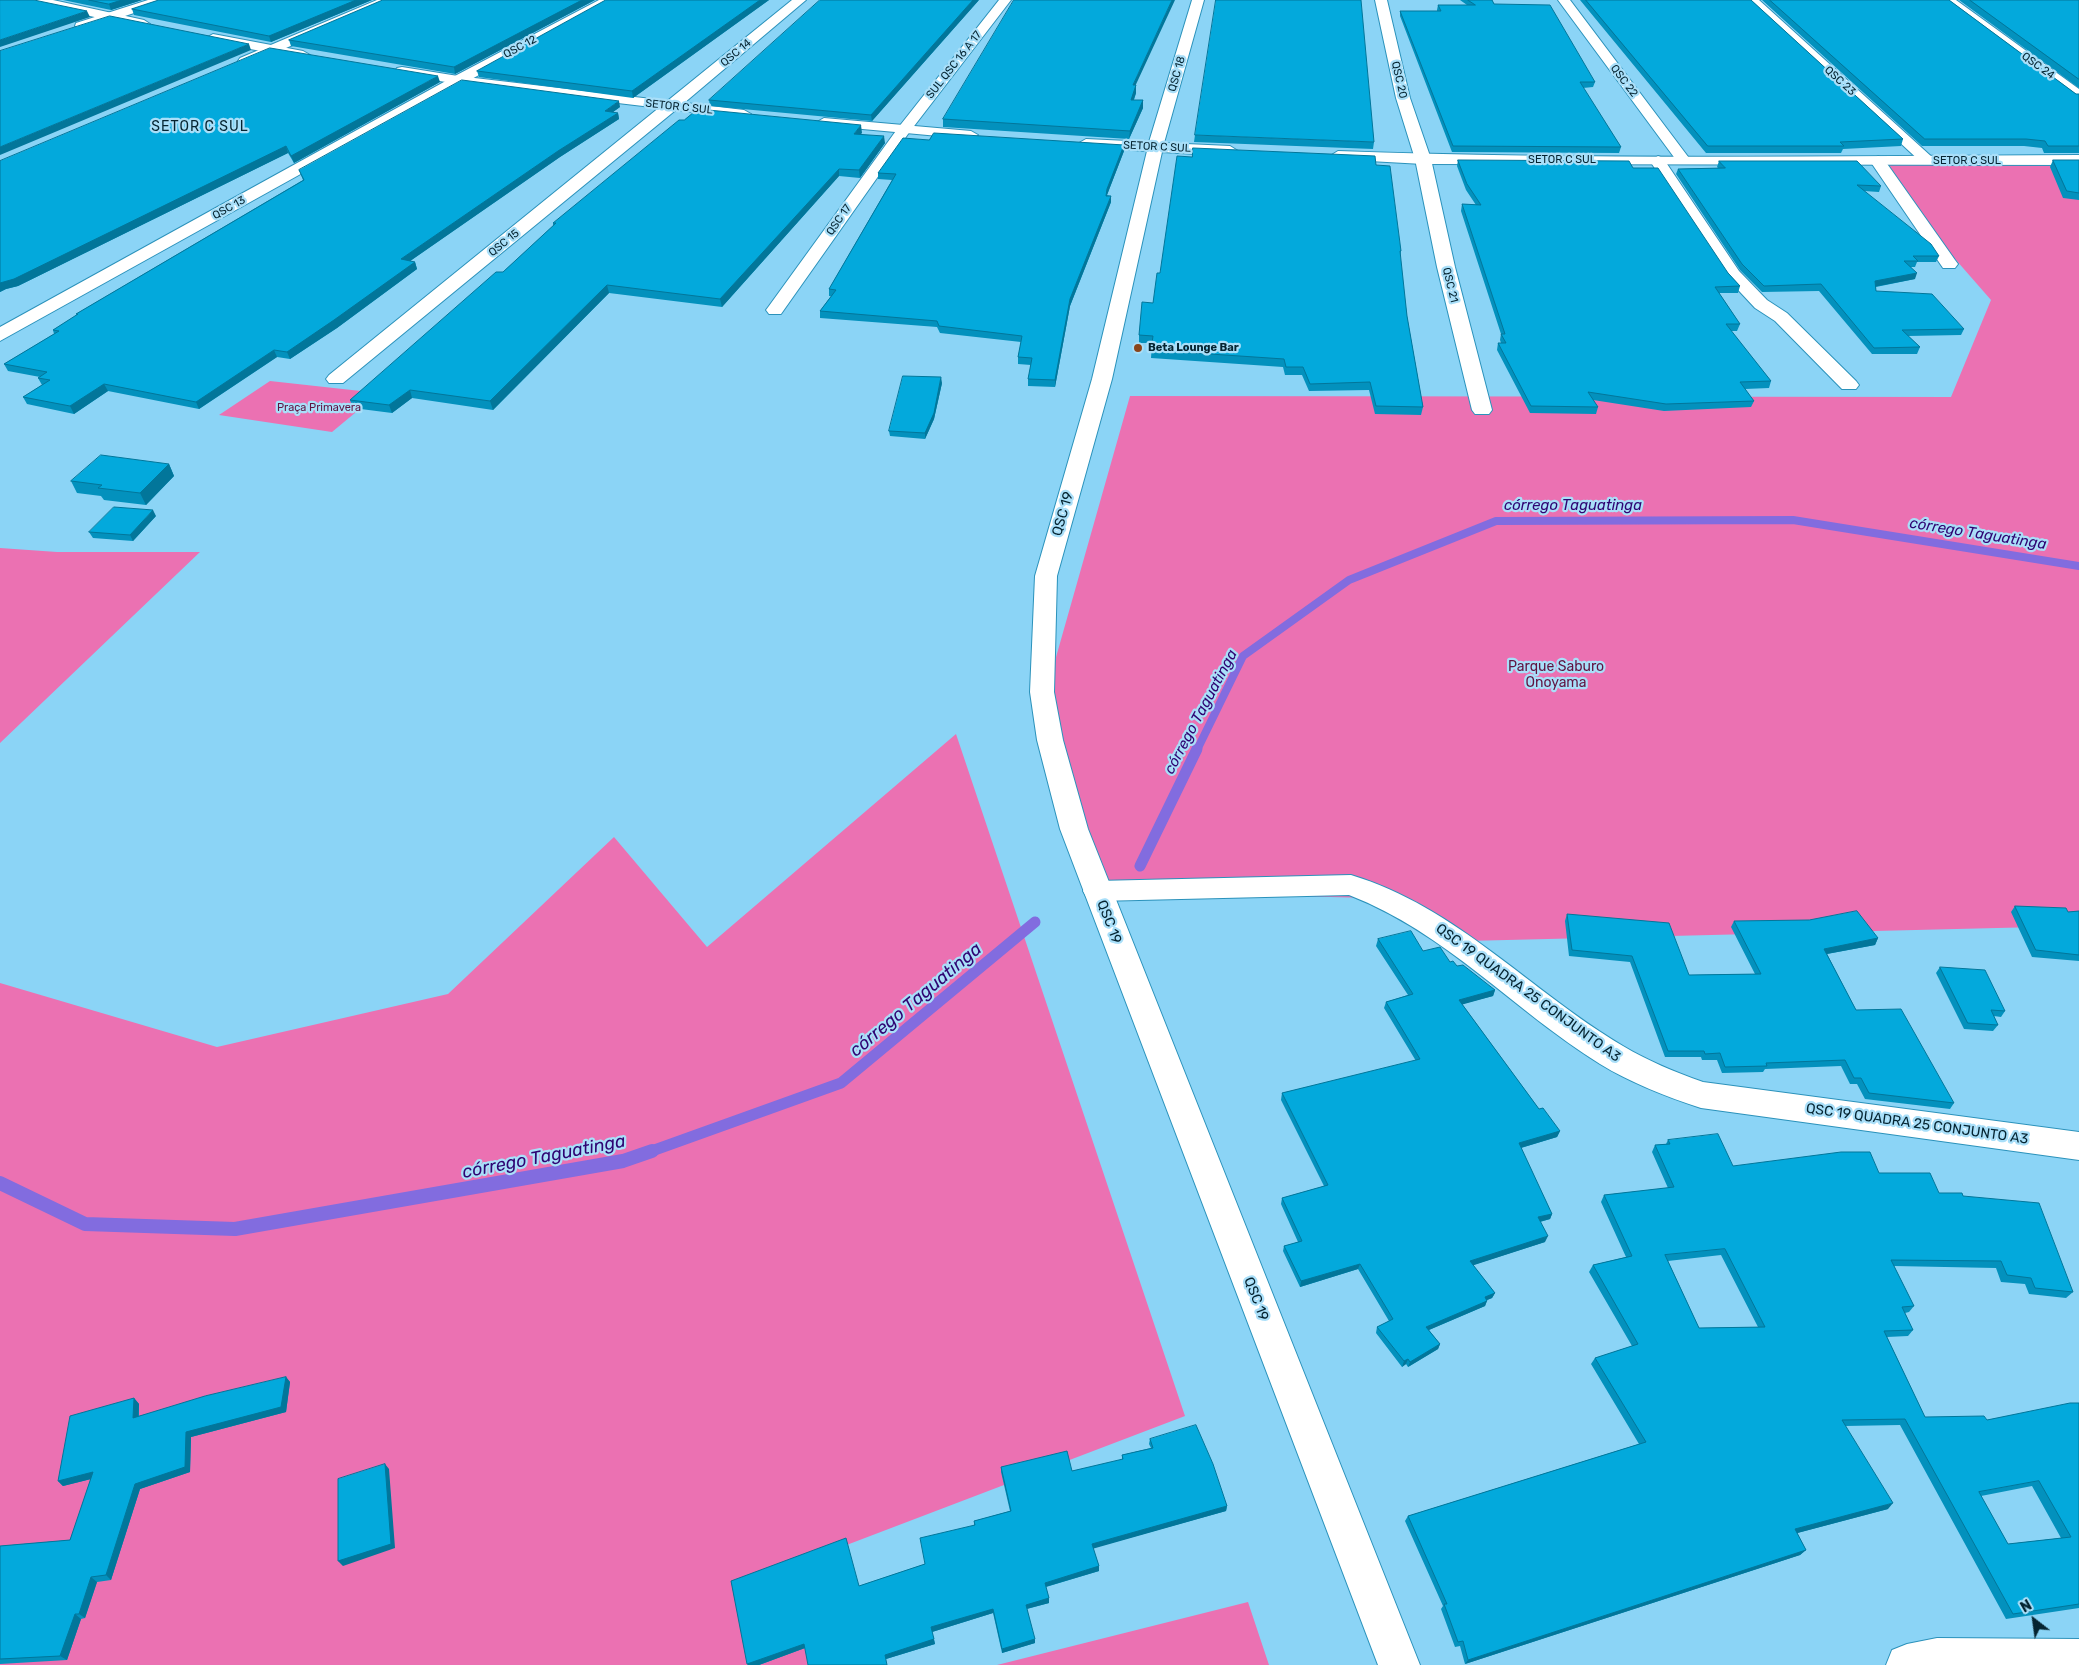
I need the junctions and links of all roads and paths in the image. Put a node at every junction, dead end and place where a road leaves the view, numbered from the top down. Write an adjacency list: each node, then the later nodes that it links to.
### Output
1 (36, 0): 12 (street)
2 (160, 0): 12 (street)
3 (388, 0): 16 (street)
4 (608, 0): 20 (street, QSC 12)
5 (800, 0): 22 (street, QSC 14)
6 (1005, 0): 25 (street, SUL QSC 16 A 17)
7 (1198, 0): 28 (street, QSC 18)
8 (1381, 0): 31 (street, QSC 20)
9 (1564, 0): 34 (street, QSC 22)
10 (1752, 0): 36 (street, QSC 23)
11 (1948, 0): 21 (street, QSC 24)
12 (109, 17): 13 (street); 14 (street)
13 (157, 26)
14 (73, 29)
15 (205, 36): 16 (street)
16 (272, 50): 17 (street); 18 (street)
17 (320, 58)
18 (235, 65)
19 (389, 69): 20 (street, SETOR C SUL)
20 (458, 80): 22 (street, SETOR C SUL); 39 (street, QSC 13)
21 (2079, 96)
22 (672, 106): 23 (street, SETOR C SUL); 40 (street, QSC 15)
23 (759, 116)
24 (807, 121): 25 (street)
25 (903, 131): 26 (street); 38 (street, QSC 17)
26 (981, 136)
27 (1068, 142): 28 (street, SETOR C SUL)
28 (1155, 148): 29 (street, SETOR C SUL); 43 (street, QSC 19)
29 (1244, 152)
30 (1324, 155): 31 (street, SETOR C SUL)
31 (1423, 159): 33 (street, SETOR C SUL); 42 (street, QSC 21)
32 (2079, 160): 36 (street, SETOR C SUL)
33 (1658, 161): 34 (street, SETOR C SUL); 41 (street)
34 (1684, 161): 35 (street, SETOR C SUL)
35 (1878, 161): 36 (street, SETOR C SUL); 37 (street)
36 (1928, 161)
37 (1949, 264)
38 (775, 310)
39 (0, 335)
40 (336, 379)
41 (1849, 385)
42 (1482, 410)
43 (1097, 891): 44 (street, QSC 19 QUADRA 25 CONJUNTO A3); 46 (street, QSC 19)
44 (2079, 1146)
45 (2079, 1660): 47 (street)
46 (1399, 1665)
47 (1908, 1665)

